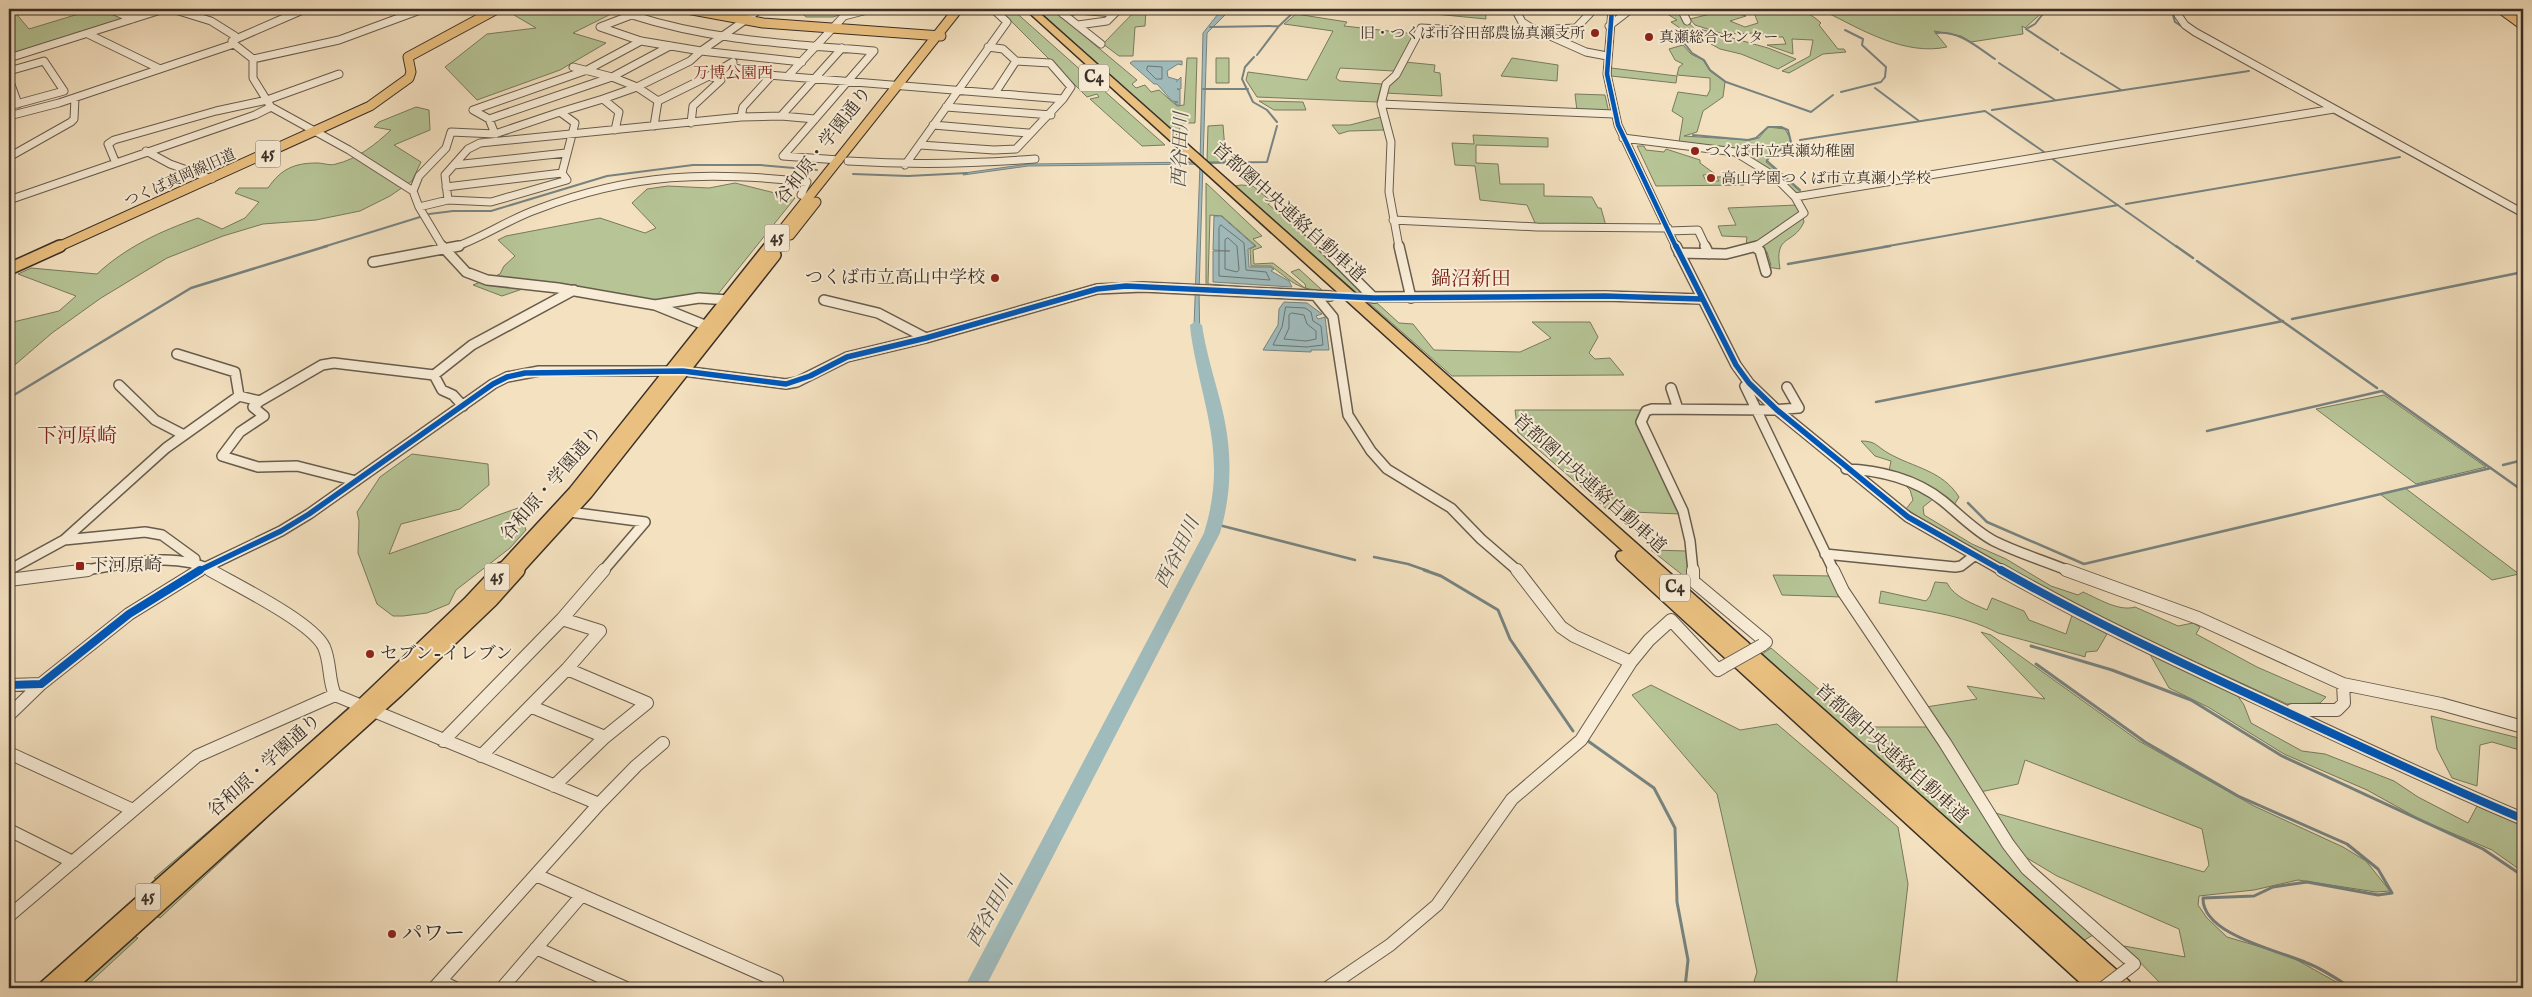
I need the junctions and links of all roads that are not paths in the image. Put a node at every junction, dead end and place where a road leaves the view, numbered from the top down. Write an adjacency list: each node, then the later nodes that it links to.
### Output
1 (110, 9): 28 (street)
2 (164, 9): 28 (street)
3 (172, 9): 39 (street)
4 (305, 9): 39 (street)
5 (423, 9): 50 (street)
6 (497, 9): 93 (main road, つくば真岡線旧道 / 45)
7 (647, 9): 27 (street)
8 (687, 9): 29 (main road)
9 (704, 9): 29 (main road)
10 (760, 9): 29 (street)
11 (871, 9): 34 (street)
12 (958, 9): 37 (main road, 谷和原・学園通り / 45)
13 (966, 9): 37 (main road, 谷和原・学園通り / 45)
14 (993, 9): 44 (street)
15 (1020, 9): 98 (highway, 首都圏中央連絡自動車道 / C4)
16 (1030, 9): 98 (highway, 首都圏中央連絡自動車道 / C4)
17 (1057, 9): 26 (street)
18 (1516, 9): 35 (street)
19 (1594, 9): 35 (street)
20 (1612, 9): 33 (street)
21 (1631, 9): 33 (street)
22 (1681, 9): 30 (street)
23 (2180, 9): 80 (street)
24 (2501, 9): 31 (main road)
25 (1117, 11): 26 (street); 32 (street)
26 (1063, 14): 32 (street)
27 (632, 15): 38 (street); 40 (street)
28 (132, 19): 36 (street)
29 (746, 19): 34 (main road); 38 (street)
30 (1687, 21)
31 (2523, 25)
32 (1078, 26): 41 (street)
33 (1610, 26): 48 (street)
34 (834, 27): 37 (main road); 43 (street)
35 (1534, 29): 48 (street); 76 (street)
36 (88, 34): 49 (street); 55 (street)
37 (940, 35): 66 (main road, 谷和原・学園通り / 45)
38 (720, 37): 43 (street); 46 (street)
39 (235, 41): 50 (street); 55 (street)
40 (642, 41): 42 (street); 56 (street)
41 (1101, 44)
42 (670, 46): 46 (street); 62 (street)
43 (816, 46): 45 (street); 52 (street)
44 (988, 47): 51 (street); 68 (street)
45 (842, 48): 63 (street); 65 (street)
46 (702, 51): 47 (street); 67 (street)
47 (737, 56): 52 (street); 53 (street)
48 (1607, 56): 82 (street)
49 (9, 58)
50 (253, 59): 73 (street)
51 (1016, 61): 69 (street); 72 (street)
52 (802, 62): 61 (street)
53 (729, 66): 59 (street); 60 (street)
54 (573, 67): 56 (street)
55 (158, 68): 70 (street)
56 (587, 70): 62 (street); 87 (street)
57 (9, 71): 75 (street)
58 (340, 74): 73 (street)
59 (772, 75): 61 (street); 86 (street)
60 (709, 76): 74 (street); 89 (street)
61 (788, 76): 63 (street)
62 (612, 77): 67 (street); 87 (street)
63 (815, 78): 65 (street); 85 (street)
64 (9, 80): 75 (street)
65 (847, 81): 66 (street); 88 (street)
66 (902, 85): 68 (street); 104 (main road, 谷和原・学園通り / 45)
67 (637, 87): 71 (street); 74 (street)
68 (958, 90): 69 (street); 78 (street)
69 (995, 93): 72 (street)
70 (75, 98): 84 (street); 102 (street)
71 (603, 99): 81 (street); 92 (street)
72 (1063, 99): 83 (street)
73 (267, 100): 79 (street); 105 (street)
74 (658, 101): 91 (street)
75 (18, 104): 77 (street)
76 (1382, 104): 82 (street); 119 (street)
77 (9, 106)
78 (946, 106): 83 (street); 90 (street)
79 (271, 107): 93 (street); 100 (street)
80 (2331, 110): 113 (street); 118 (street)
81 (560, 112): 95 (street); 96 (street)
82 (1614, 114): 97 (street)
83 (1051, 115): 94 (street)
84 (9, 116)
85 (781, 116): 86 (street); 88 (street)
86 (741, 117): 89 (street)
87 (489, 119): 95 (street)
88 (815, 119): 104 (street)
89 (691, 122): 91 (street)
90 (933, 125): 94 (street); 99 (street)
91 (654, 126): 92 (street)
92 (615, 130): 96 (street)
93 (314, 132): 109 (main road, つくば真岡線旧道 / 45); 111 (street)
94 (1028, 133): 99 (street)
95 (495, 134): 111 (street)
96 (573, 135): 101 (street); 106 (street)
97 (1624, 138): 113 (street); 121 (street)
98 (1170, 140): 112 (highway, 首都圏中央連絡自動車道 / C4)
99 (920, 145): 107 (street)
100 (146, 151): 105 (street); 109 (street)
101 (566, 153): 106 (street); 108 (street)
102 (9, 157)
103 (1034, 159): 107 (street)
104 (844, 160): 107 (street); 114 (main road, 谷和原・学園通り / 45); 142 (main road, 谷和原・学園通り / 45)
105 (115, 161): 115 (street)
106 (454, 165): 110 (street)
107 (905, 165)
108 (562, 173): 110 (street); 116 (street)
109 (212, 179): 127 (main road, つくば真岡線旧道 / 45)
110 (446, 187): 116 (street)
111 (412, 191): 117 (street)
112 (1229, 192): 199 (highway, 首都圏中央連絡自動車道 / C4); 200 (highway, 首都圏中央連絡自動車道 / C4)
113 (1795, 197): 122 (street)
114 (809, 198): 123 (street); 136 (main road, 谷和原・学園通り / 45)
115 (9, 200)
116 (448, 200): 117 (street)
117 (419, 207): 123 (street)
118 (2523, 213)
119 (1393, 220): 121 (street); 134 (street)
120 (1298, 222): 133 (street)
121 (1668, 230): 124 (street); 125 (street)
122 (1756, 247): 125 (street); 128 (street)
123 (445, 250): 126 (street); 129 (street)
124 (1680, 253): 125 (street); 135 (street)
125 (1709, 254)
126 (372, 262)
127 (9, 269)
128 (1766, 272)
129 (574, 290): 138 (street); 143 (street)
130 (1315, 295): 131 (street); 140 (street); 165 (street)
131 (1330, 296)
132 (1363, 297): 133 (street)
133 (1374, 298): 134 (street)
134 (1411, 298): 135 (street)
135 (1701, 299): 144 (street)
136 (728, 300): 138 (street); 139 (main road, 谷和原・学園通り / 45)
137 (824, 300): 140 (street)
138 (655, 305): 139 (street)
139 (707, 326): 142 (main road, 谷和原・学園通り / 45)
140 (926, 338): 142 (street)
141 (177, 354): 148 (street)
142 (677, 371): 150 (street); 157 (main road, 谷和原・学園通り / 45); 172 (main road, 谷和原・学園通り / 45)
143 (434, 375): 149 (street); 150 (street)
144 (1750, 383): 152 (street); 153 (street)
145 (119, 386): 154 (street)
146 (1787, 387): 153 (street)
147 (1671, 388): 151 (street)
148 (239, 396): 149 (street); 154 (street)
149 (260, 401): 156 (street)
150 (463, 406): 156 (street)
151 (1678, 409): 152 (street); 165 (street, bridge)
152 (1755, 410): 153 (street); 159 (street)
153 (1777, 410): 155 (street)
154 (184, 435): 158 (street)
155 (1846, 469): 160 (street); 168 (street)
156 (356, 481): 161 (street)
157 (570, 512): 164 (street); 172 (main road, 谷和原・学園通り / 45)
158 (64, 540): 161 (street); 162 (street)
159 (1825, 554): 160 (street); 199 (street, bridge)
160 (1974, 556): 173 (street)
161 (200, 565): 163 (street); 167 (street); 170 (street)
162 (9, 570)
163 (9, 580)
164 (562, 620): 166 (street); 177 (street)
165 (1631, 662): 198 (street)
166 (567, 669): 171 (street); 176 (street)
167 (41, 684): 169 (street); 174 (street)
168 (2343, 684): 173 (street); 175 (street)
169 (9, 685)
170 (335, 695): 172 (street); 183 (street)
171 (532, 707): 176 (street); 180 (street)
172 (367, 709): 177 (street); 192 (main road, 谷和原・学園通り / 45); 193 (main road, 谷和原・学園通り / 45)
173 (2289, 713): 184 (street)
174 (9, 716)
175 (2523, 727)
176 (605, 737): 181 (street)
177 (442, 740): 180 (street)
178 (662, 743): 182 (street)
179 (9, 753): 183 (street)
180 (481, 756): 181 (street)
181 (554, 786): 182 (street)
182 (599, 804): 187 (street)
183 (134, 810): 186 (street)
184 (2523, 819)
185 (9, 830): 186 (street)
186 (73, 862): 189 (street)
187 (536, 875): 188 (street); 191 (street)
188 (582, 895): 190 (street); 197 (street)
189 (9, 916)
190 (536, 948): 195 (street); 196 (street)
191 (437, 985): 194 (street)
192 (46, 988)
193 (66, 988)
194 (455, 988)
195 (502, 988)
196 (626, 988)
197 (770, 988)
198 (1327, 988)
199 (2102, 988)
200 (2122, 988)

